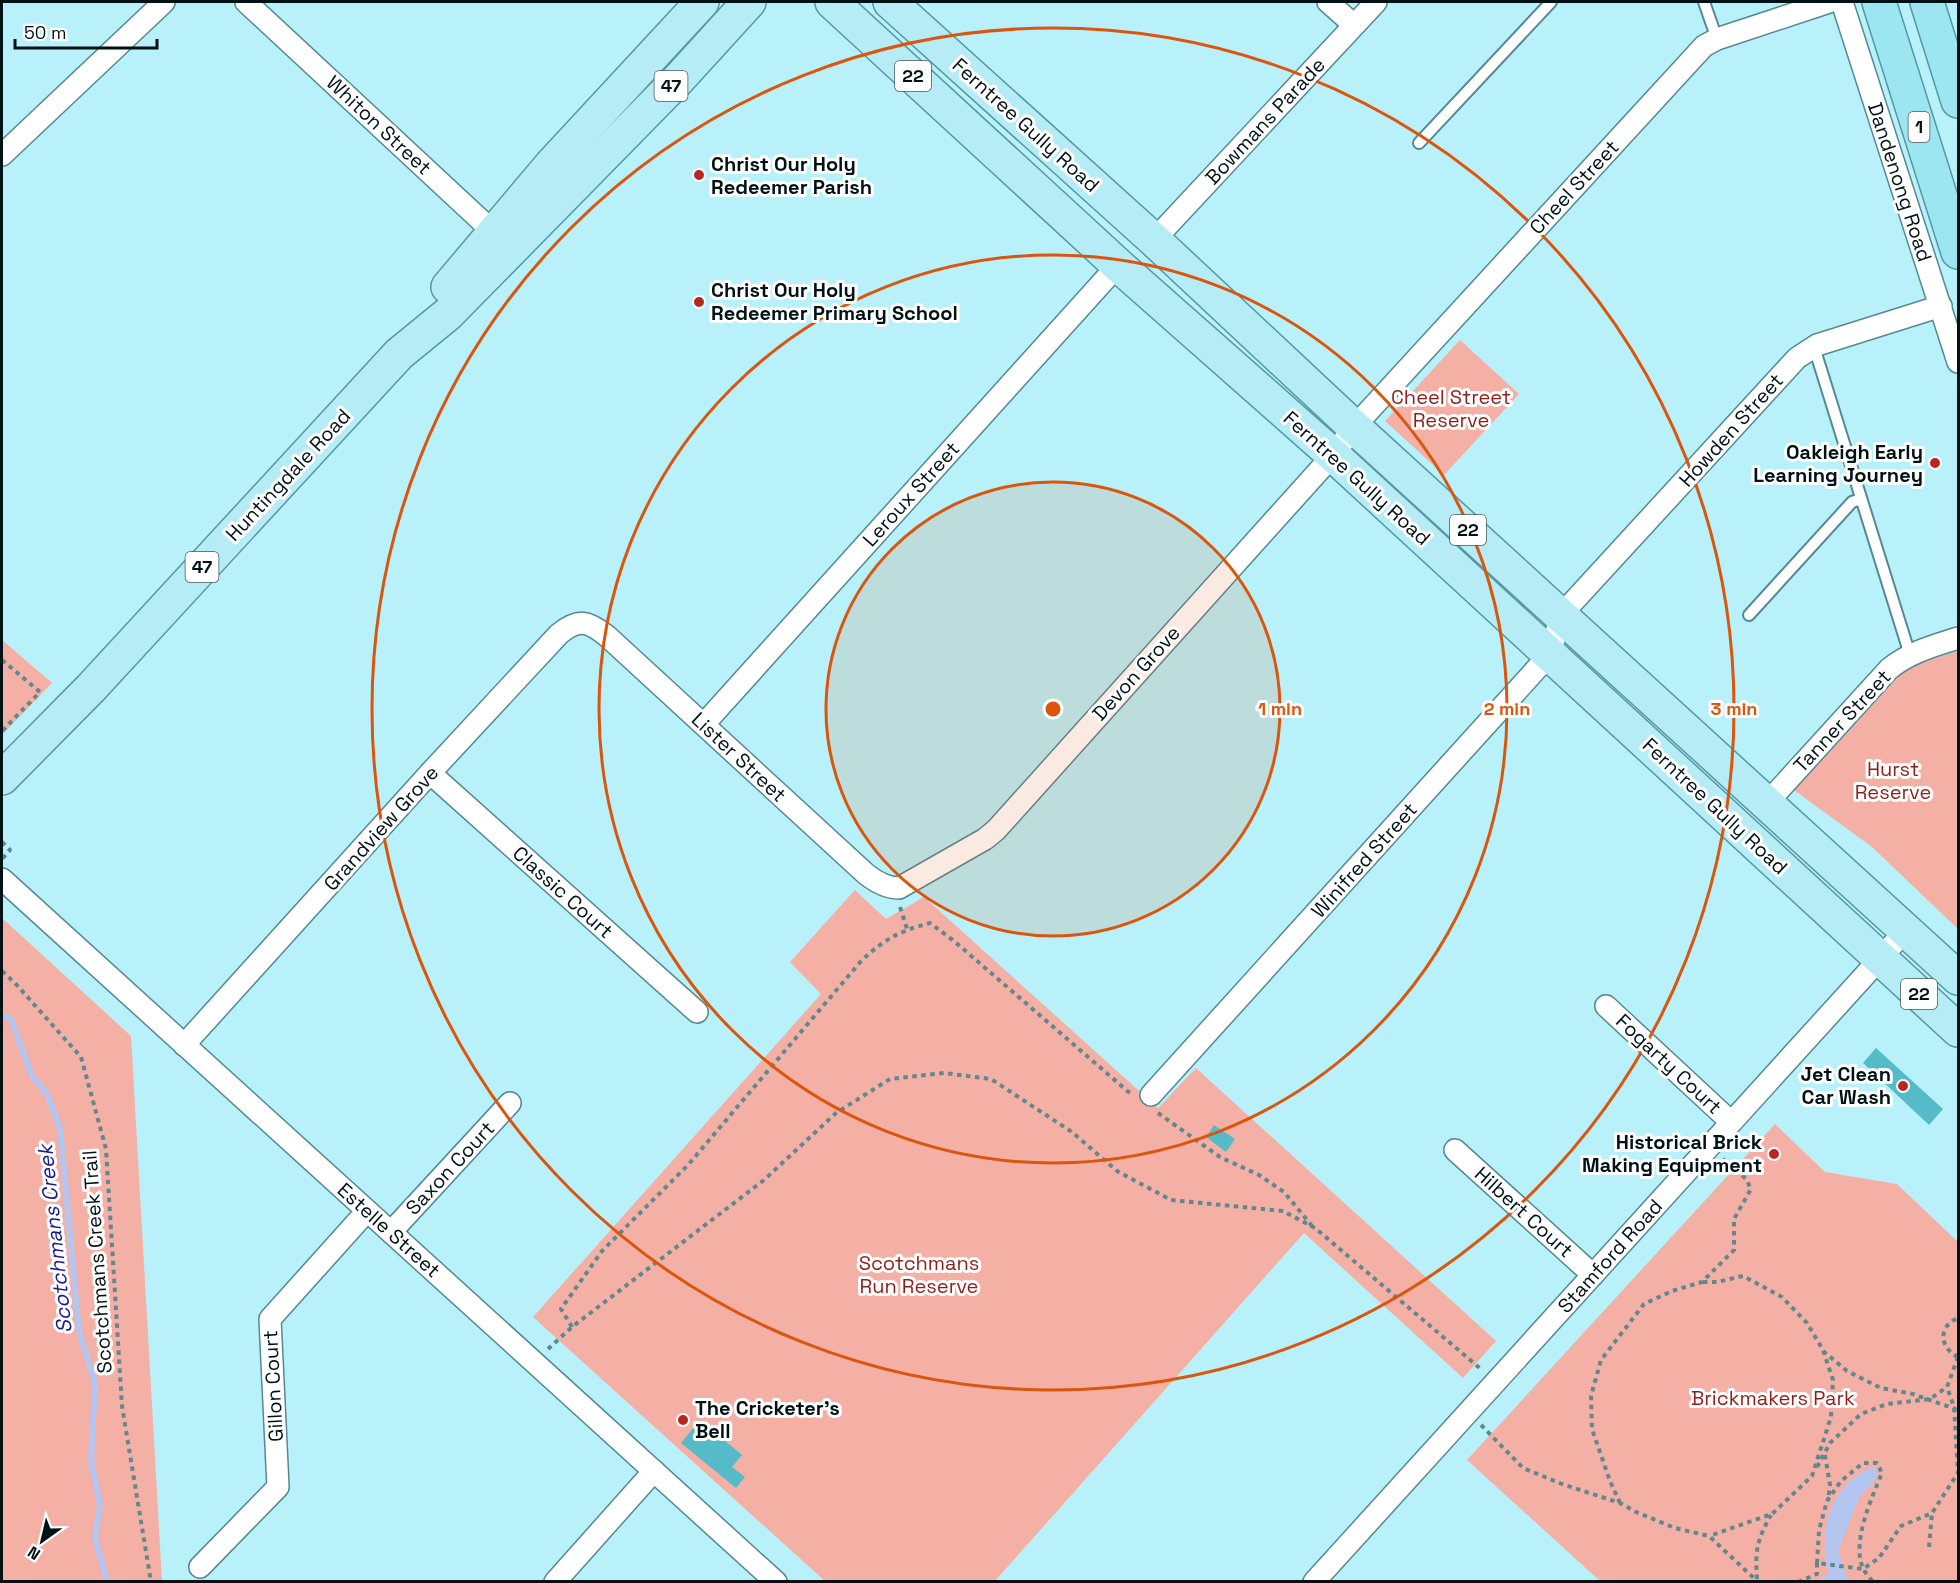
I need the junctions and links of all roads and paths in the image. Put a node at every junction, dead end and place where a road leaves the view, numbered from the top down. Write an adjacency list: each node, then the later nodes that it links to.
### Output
1 (164, 2): 19 (street)
2 (246, 2): 21 (street, Whiton Street)
3 (702, 2): 21 (main road, Huntingdale Road / 47)
4 (749, 2): 21 (main road, Huntingdale Road / 47)
5 (832, 2): 23 (main road, Ferntree Gully Road / 22)
6 (890, 2): 20 (main road, Ferntree Gully Road / 22)
7 (1328, 2): 15 (street)
8 (1376, 2): 15 (street, Bowmans Parade)
9 (1551, 2): 18 (lane)
10 (1704, 2): 16 (lane)
11 (1829, 2): 16 (street, Cheel Street)
12 (1842, 2): 24 (street, Dandenong Road)
13 (1879, 2): 22 (highway, 1)
14 (1927, 2): 17 (highway)
15 (1354, 25): 20 (street, Bowmans Parade)
16 (1717, 39): 27 (street, Cheel Street)
17 (1959, 101)
18 (1419, 143)
19 (2, 155)
20 (1154, 240): 27 (main road, Ferntree Gully Road / 22)
21 (503, 241): 40 (main road, Huntingdale Road / 47)
22 (1959, 252)
23 (1118, 265): 28 (main road, Ferntree Gully Road / 22); 37 (street, Leroux Street)
24 (1941, 306): 25 (street, Howden Street); 26 (street, Dandenong Road)
25 (1814, 347): 29 (lane); 30 (street, Howden Street)
26 (1959, 362)
27 (1354, 427): 28 (street, Devon Grove); 30 (main road, Ferntree Gully Road / 22)
28 (1333, 455): 34 (main road, Ferntree Gully Road / 22); 45 (street, Devon Grove)
29 (1861, 499): 31 (lane); 35 (lane)
30 (1561, 615): 34 (street, Winifred Street); 41 (main road, Ferntree Gully Road / 22)
31 (1749, 615)
32 (585, 623): 37 (street, Lister Street); 39 (street, Grandview Grove)
33 (1959, 638): 35 (street, Tanner Street)
34 (1550, 654): 47 (main road, Ferntree Gully Road / 22); 55 (street, Winifred Street)
35 (1910, 655): 41 (street, Tanner Street)
36 (3, 663): 38 (path)
37 (704, 724): 45 (street, Lister Street)
38 (2, 731)
39 (430, 773): 51 (street, Classic Court); 53 (street, Grandview Grove)
40 (2, 778)
41 (1767, 803): 46 (main road, Ferntree Gully Road / 22)
42 (2, 842): 43 (path)
43 (2, 859)
44 (2, 879): 53 (street, Estelle Street)
45 (894, 888)
46 (1906, 930): 47 (street, Stamford Road); 49 (main road, Ferntree Gully Road / 22)
47 (1880, 958): 52 (main road, Ferntree Gully Road / 22); 56 (street, Stamford Road)
48 (2, 971): 88 (path, Scotchmans Creek Trail)
49 (1959, 978)
50 (1606, 1006): 56 (street, Fogarty Court)
51 (697, 1012)
52 (1959, 1030)
53 (184, 1045): 59 (street, Estelle Street)
54 (510, 1103): 61 (street, Saxon Court)
55 (1149, 1103): 60 (path); 65 (path)
56 (1731, 1122): 57 (street, Stamford Road)
57 (1709, 1146): 62 (street, Stamford Road); 63 (path)
58 (1455, 1150): 62 (street, Hilbert Court)
59 (367, 1211): 61 (street, Estelle Street); 85 (street, Gillon Court)
60 (1315, 1228): 65 (path); 69 (path)
61 (391, 1232): 68 (street, Estelle Street)
62 (1593, 1275): 69 (street, Stamford Road)
63 (1702, 1282): 66 (path); 79 (path)
64 (1959, 1318): 67 (path)
65 (572, 1327): 68 (path)
66 (1823, 1350): 71 (path); 77 (path)
67 (1958, 1358): 70 (path)
68 (535, 1363): 75 (street, Estelle Street)
69 (1495, 1382): 73 (street, Stamford Road)
70 (1947, 1388): 71 (path); 72 (path)
71 (1930, 1399): 72 (path); 74 (path)
72 (1956, 1409): 76 (path)
73 (1467, 1413): 79 (path); 91 (street, Stamford Road)
74 (1825, 1453): 77 (path); 78 (path)
75 (654, 1471): 89 (street); 90 (street, Estelle Street)
76 (1958, 1473): 80 (path)
77 (1812, 1476): 81 (path)
78 (1827, 1501): 84 (path); 86 (path)
79 (1620, 1503): 82 (path)
80 (1932, 1513): 83 (path); 86 (path)
81 (1772, 1514): 82 (path); 87 (path)
82 (1709, 1536): 87 (path)
83 (1929, 1546)
84 (1817, 1563): 86 (path); 92 (path)
85 (200, 1567)
86 (1863, 1569): 93 (path)
87 (1758, 1580)
88 (152, 1581)
89 (555, 1581)
90 (776, 1581)
91 (1314, 1581)
92 (1798, 1581)
93 (1873, 1581)

